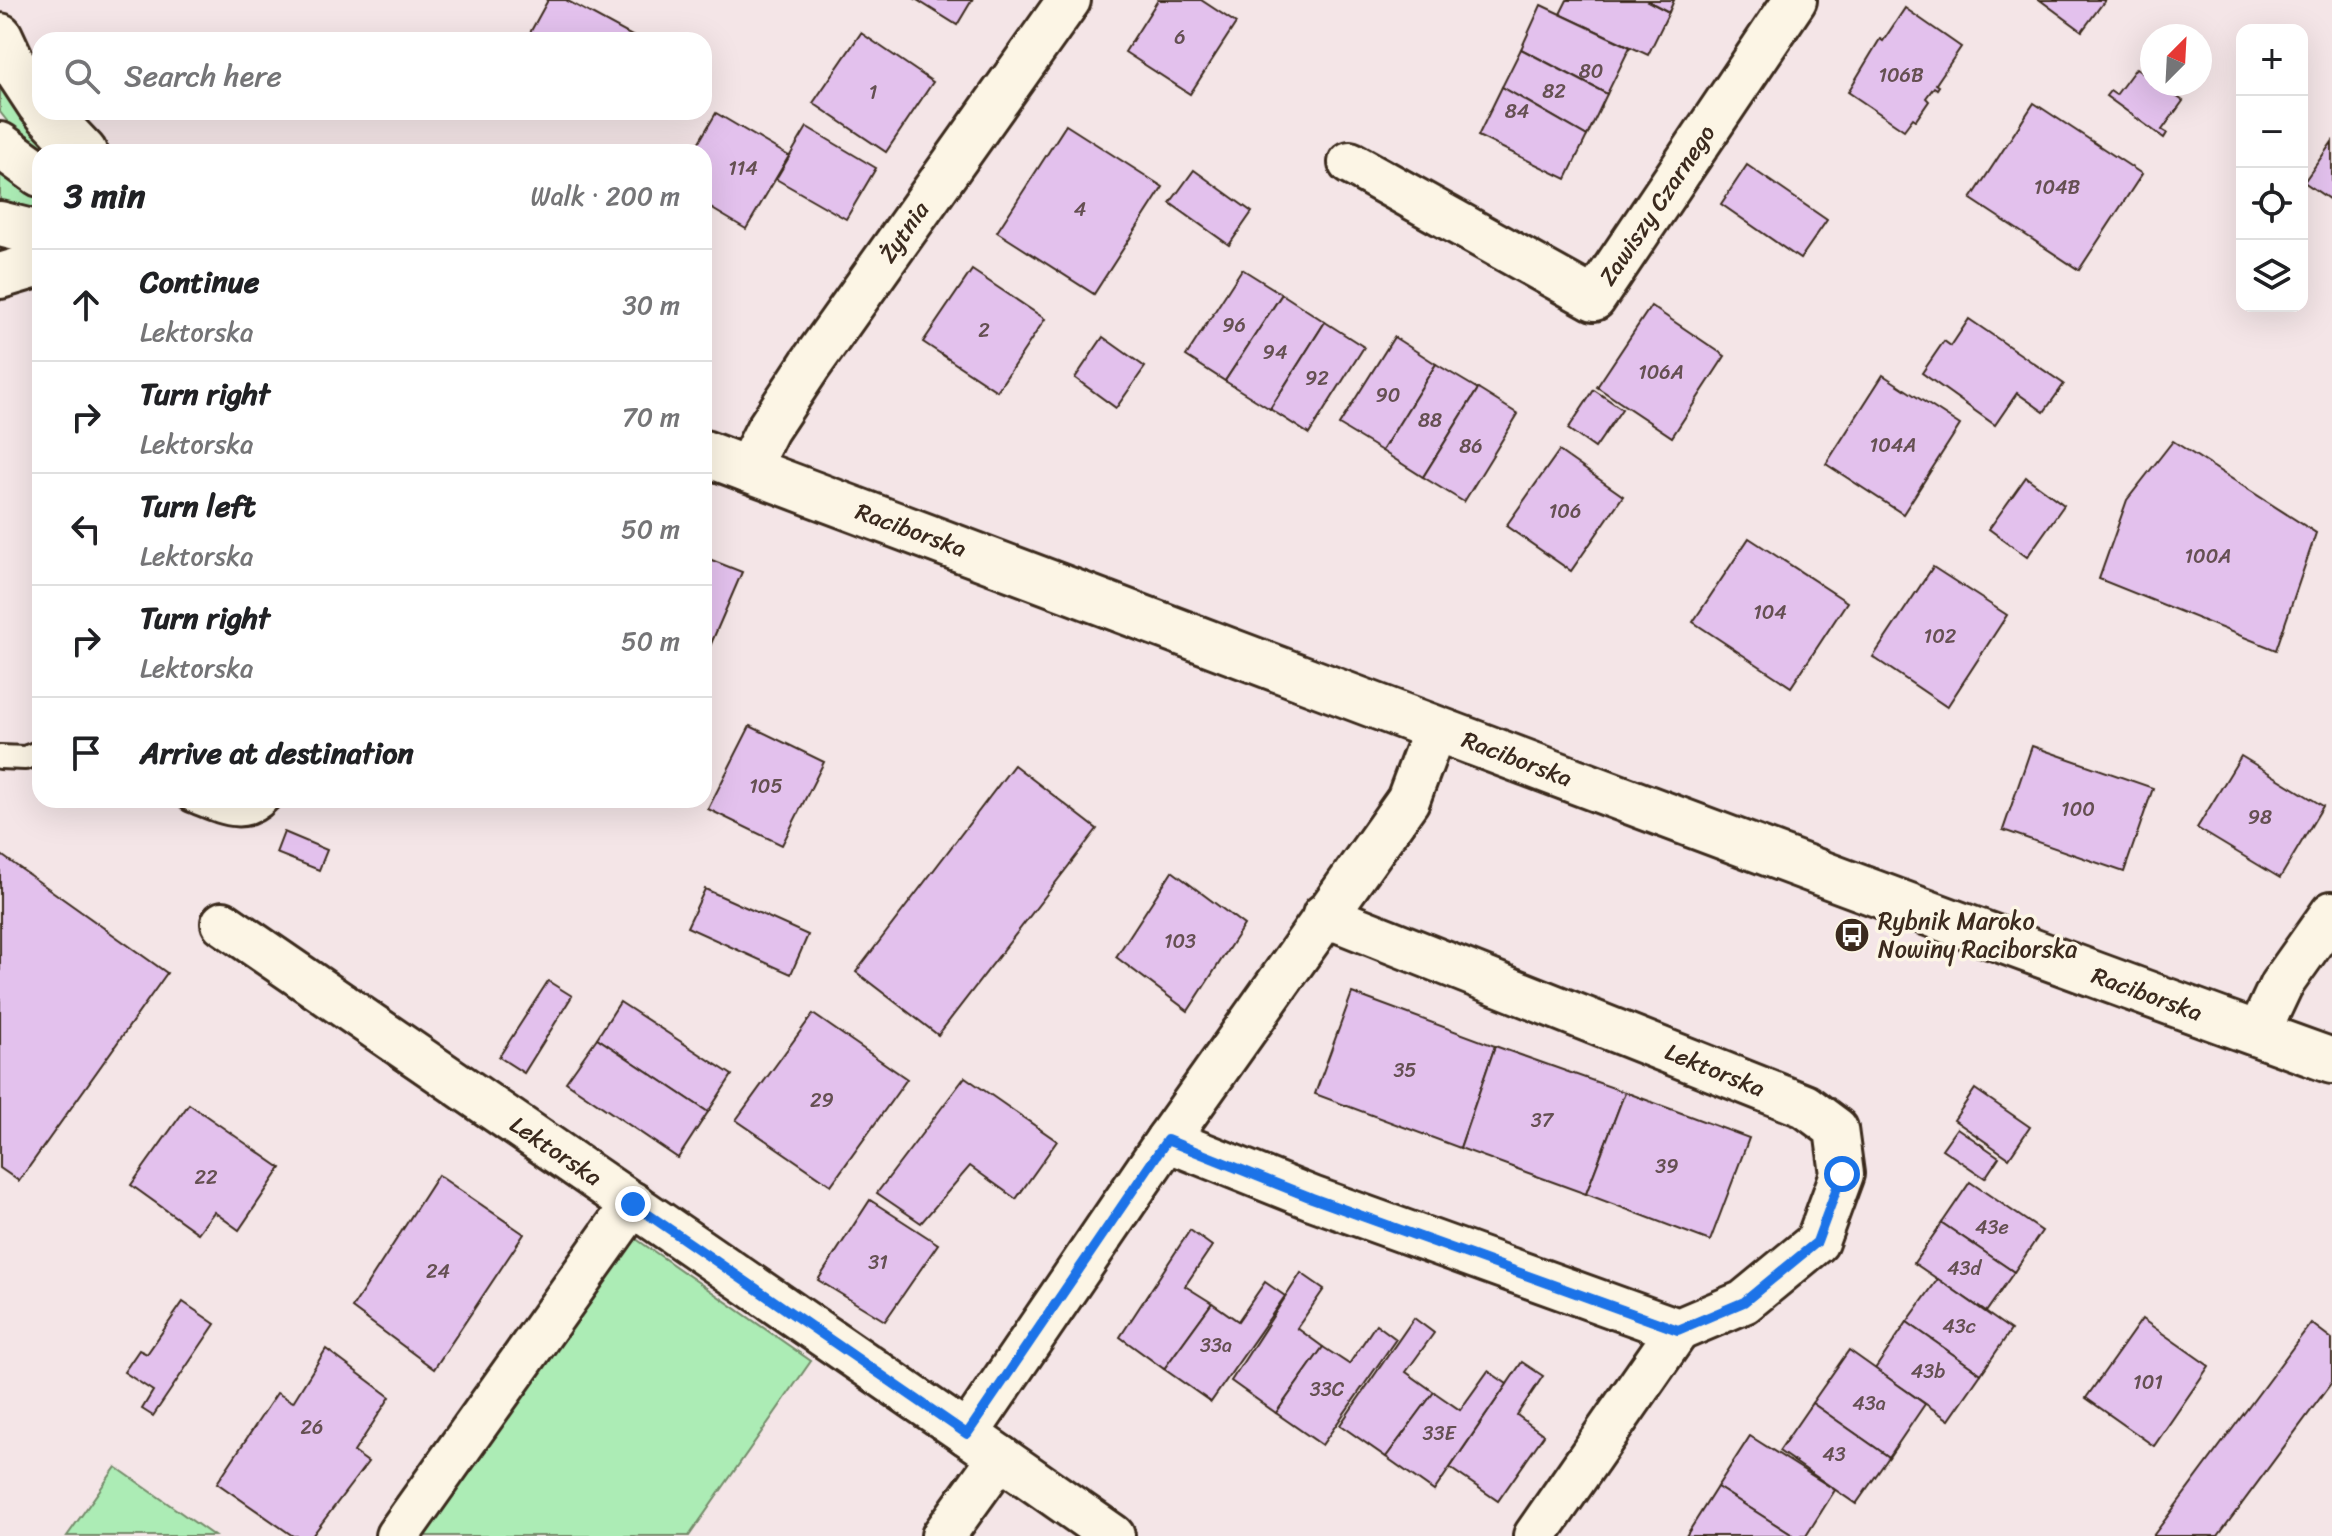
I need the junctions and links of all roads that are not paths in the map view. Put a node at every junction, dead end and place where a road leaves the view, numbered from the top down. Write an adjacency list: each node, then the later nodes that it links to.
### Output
1 (1069, 0): 15 (street, Żytnia)
2 (1795, 0): 8 (street, Zawiszy Czarnego)
3 (0, 36): 4 (main road)
4 (32, 93)
5 (54, 120): 6 (main road)
6 (76, 144)
7 (0, 145): 9 (main road)
8 (1350, 163)
9 (32, 168)
10 (0, 224): 11 (main road)
11 (32, 232)
12 (32, 266): 13 (main road)
13 (0, 276)
14 (712, 456): 15 (main road, Raciborska)
15 (747, 470): 16 (main road, Raciborska)
16 (1435, 728): 22 (street); 24 (main road, Raciborska)
17 (32, 755): 18 (lane)
18 (0, 757)
19 (217, 808): 20 (lane)
20 (261, 808)
21 (2332, 913): 24 (street)
22 (1324, 915): 26 (street); 28 (street, Lektorska)
23 (223, 923): 27 (street, Lektorska)
24 (2258, 1034): 25 (main road, Raciborska)
25 (2332, 1061)
26 (1167, 1140): 28 (street); 29 (street)
27 (633, 1204): 29 (street, Lektorska); 30 (street)
28 (1678, 1330): 33 (street)
29 (983, 1446): 31 (street); 32 (street, Lektorska)
30 (397, 1536)
31 (943, 1536)
32 (1113, 1536)
33 (1535, 1536)

